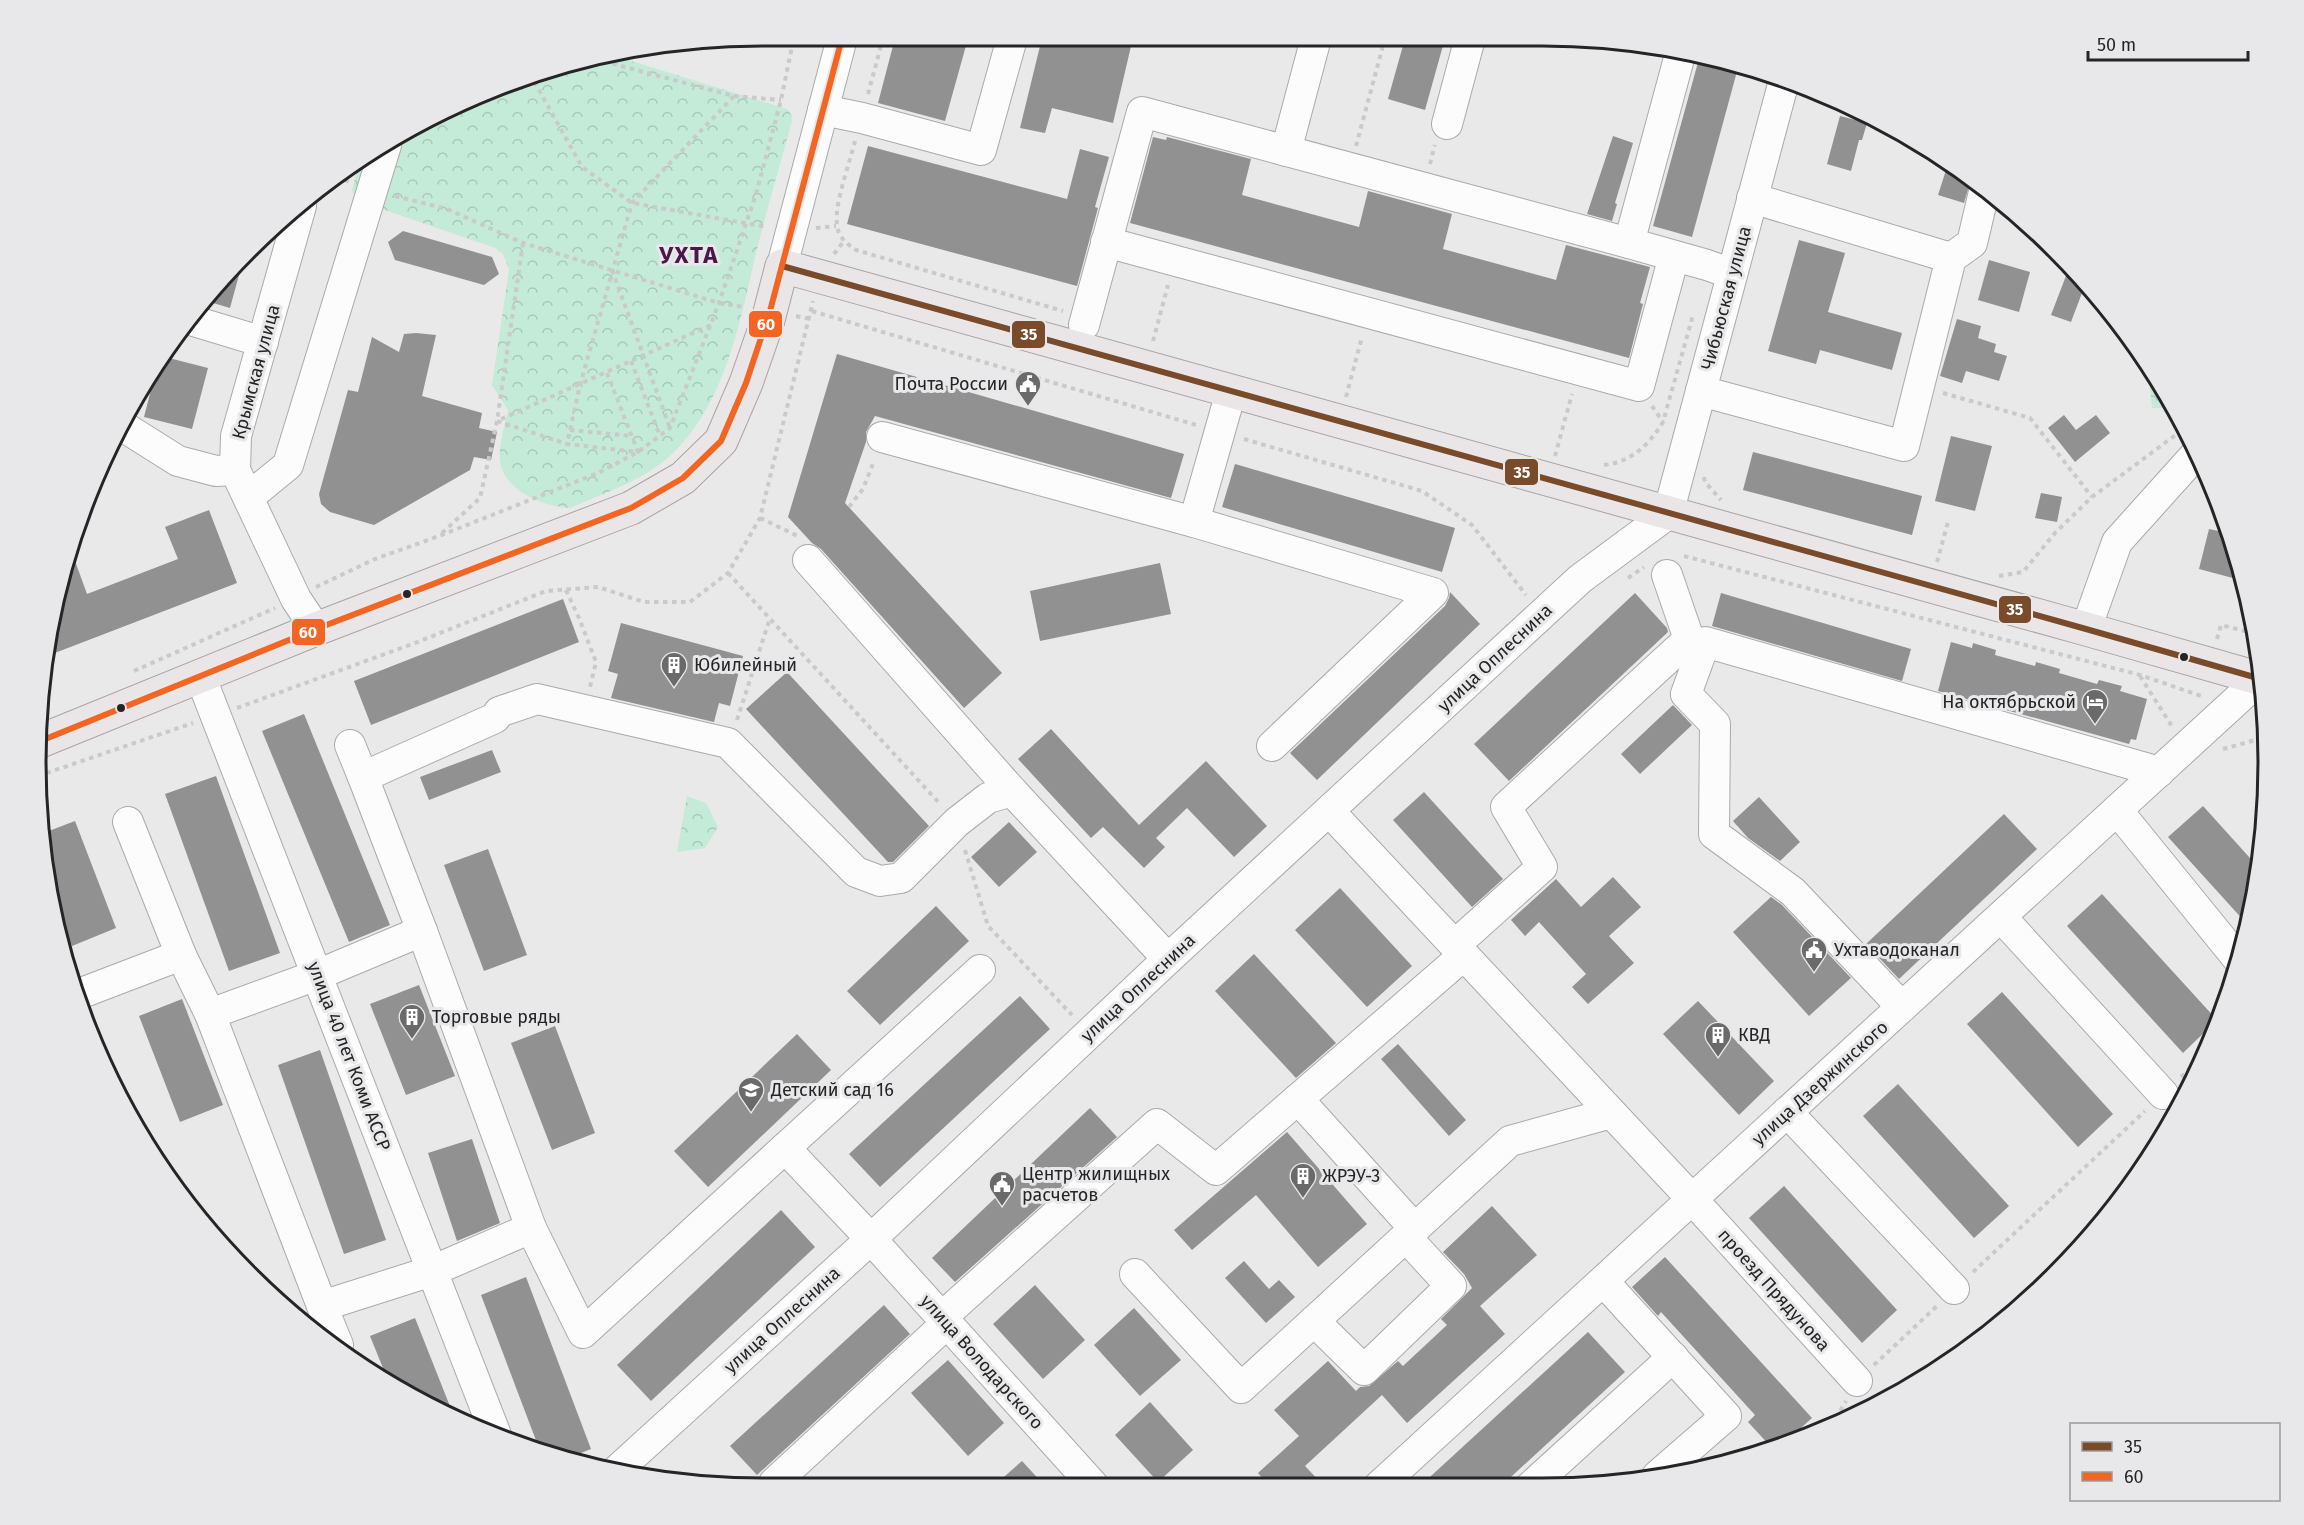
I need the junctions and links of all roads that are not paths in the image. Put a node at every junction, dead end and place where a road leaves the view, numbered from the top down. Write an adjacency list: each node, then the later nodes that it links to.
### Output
1 (840, 46): 7 (street)
2 (1010, 46): 7 (street)
3 (1314, 46): 9 (street)
4 (1468, 46): 8 (street)
5 (1679, 60): 15 (street)
6 (1782, 88): 11 (street, Чибьюская улица)
7 (823, 110): 18 (street)
8 (1447, 124)
9 (1286, 151): 14 (street); 15 (street)
10 (383, 156): 29 (street)
11 (1752, 198): 17 (street); 19 (street, Чибьюская улица)
12 (1982, 198): 17 (street)
13 (298, 218): 22 (street, Крымская улица)
14 (1106, 243): 16 (street); 21 (street)
15 (1629, 243): 16 (street)
16 (1674, 256): 19 (street)
17 (1951, 258): 23 (street)
18 (783, 266): 24 (main road); 35 (main road)
19 (1732, 274): 23 (street, Чибьюская улица)
20 (198, 322): 22 (street)
21 (1084, 325)
22 (263, 342): 28 (street, Крымская улица)
23 (1701, 391): 30 (street, Чибьюская улица)
24 (1231, 392): 30 (main road); 31 (street)
25 (128, 430): 28 (street)
26 (882, 437): 31 (street)
27 (2190, 460): 34 (street)
28 (235, 470): 29 (street, Крымская улица)
29 (249, 497): 35 (street, Крымская улица)
30 (1668, 514): 34 (main road); 46 (street, улица Оплеснина)
31 (1194, 522): 41 (street)
32 (804, 549): 44 (street)
33 (1665, 564): 50 (street)
34 (2086, 628): 36 (main road)
35 (316, 629): 37 (main road)
36 (2252, 677)
37 (201, 678): 39 (main road); 55 (street, улица 40 лет Коми АССР)
38 (2253, 686): 42 (street, улица Дзержинского)
39 (47, 738)
40 (350, 746): 43 (street)
41 (1272, 746)
42 (2159, 772): 45 (street, улица Дзержинского); 57 (street)
43 (363, 777): 44 (street); 49 (street)
44 (1012, 791): 53 (street)
45 (2117, 810): 48 (street, улица Дзержинского); 51 (street)
46 (1330, 812): 50 (street, проезд Прядунова); 53 (street, улица Оплеснина)
47 (128, 822): 52 (street)
48 (2001, 917): 57 (street, улица Дзержинского); 59 (street)
49 (422, 931): 55 (street); 65 (street)
50 (1459, 950): 60 (street); 62 (street, проезд Прядунова)
51 (2232, 952)
52 (181, 955): 56 (street); 58 (street)
53 (1168, 959): 67 (street, улица Оплеснина)
54 (980, 970): 63 (street)
55 (317, 975): 58 (street); 68 (street, улица 40 лет Коми АССР)
56 (84, 992)
57 (1902, 1007): 61 (street, улица Дзержинского)
58 (210, 1014): 72 (street)
59 (2163, 1094)
60 (1298, 1099): 66 (street); 73 (street)
61 (1787, 1112): 64 (street, улица Дзержинского); 71 (street)
62 (1611, 1113): 64 (street, проезд Прядунова); 66 (street)
63 (785, 1148): 65 (street); 67 (street, улица Володарского)
64 (1692, 1199): 70 (street, улица Дзержинского); 77 (street, проезд Прядунова)
65 (531, 1228): 68 (street)
66 (1410, 1233): 74 (street); 74 (street)
67 (871, 1239): 73 (street, улица Володарского); 79 (street, улица Оплеснина)
68 (432, 1272): 72 (street); 78 (street, улица 40 лет Коми АССР)
69 (1135, 1274): 74 (street)
70 (1604, 1282): 76 (street); 83 (street, улица Дзержинского)
71 (1954, 1289)
72 (322, 1306): 75 (street)
73 (944, 1320): 81 (street); 82 (street, улица Володарского)
74 (1314, 1321)
75 (334, 1336)
76 (1673, 1357): 80 (street); 84 (street)
77 (1857, 1381)
78 (492, 1426)
79 (623, 1465)
80 (1676, 1466)
81 (779, 1478)
82 (1087, 1478)
83 (1388, 1478)
84 (1540, 1478)

